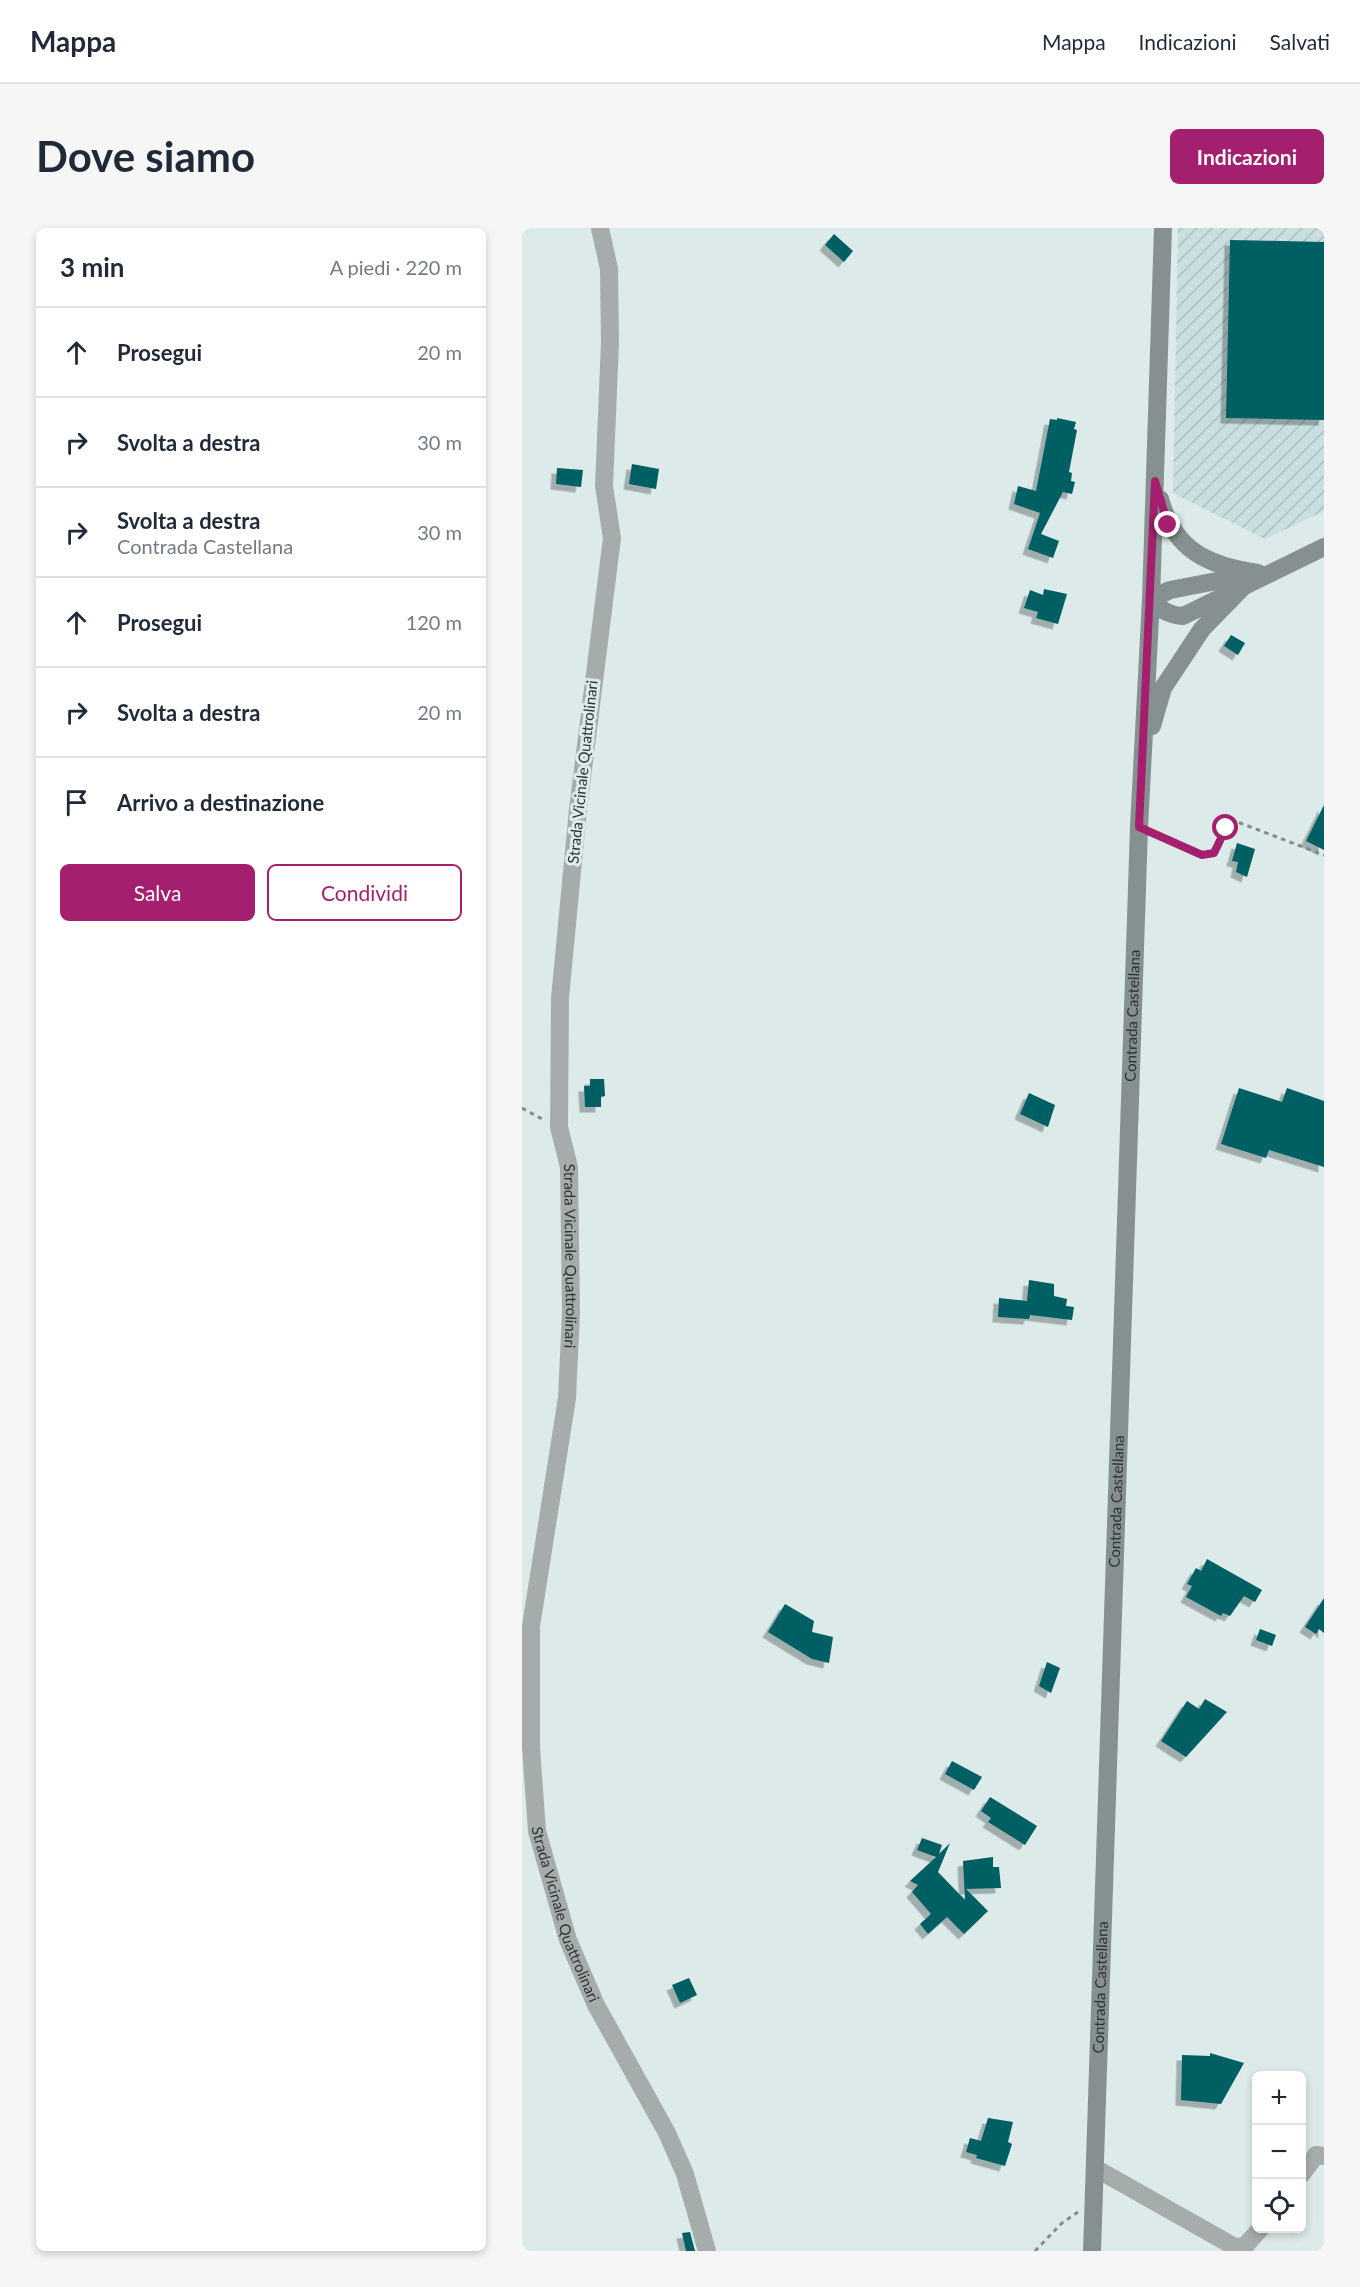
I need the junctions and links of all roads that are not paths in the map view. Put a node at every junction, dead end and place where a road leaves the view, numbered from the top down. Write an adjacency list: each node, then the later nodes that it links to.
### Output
1 (600, 228): 12 (street, Strada Vicinale Quattrolinari)
2 (1163, 228): 3 (street)
3 (1155, 481): 5 (street); 6 (street)
4 (1324, 547): 5 (street)
5 (1259, 576): 6 (street); 6 (street); 7 (street)
6 (1151, 599): 7 (street)
7 (1144, 753): 9 (street, Contrada Castellana)
8 (1324, 2156): 10 (street)
9 (1095, 2168): 11 (street); 13 (street, Contrada Castellana)
10 (1306, 2169)
11 (1257, 2233)
12 (707, 2251)
13 (1092, 2251)

